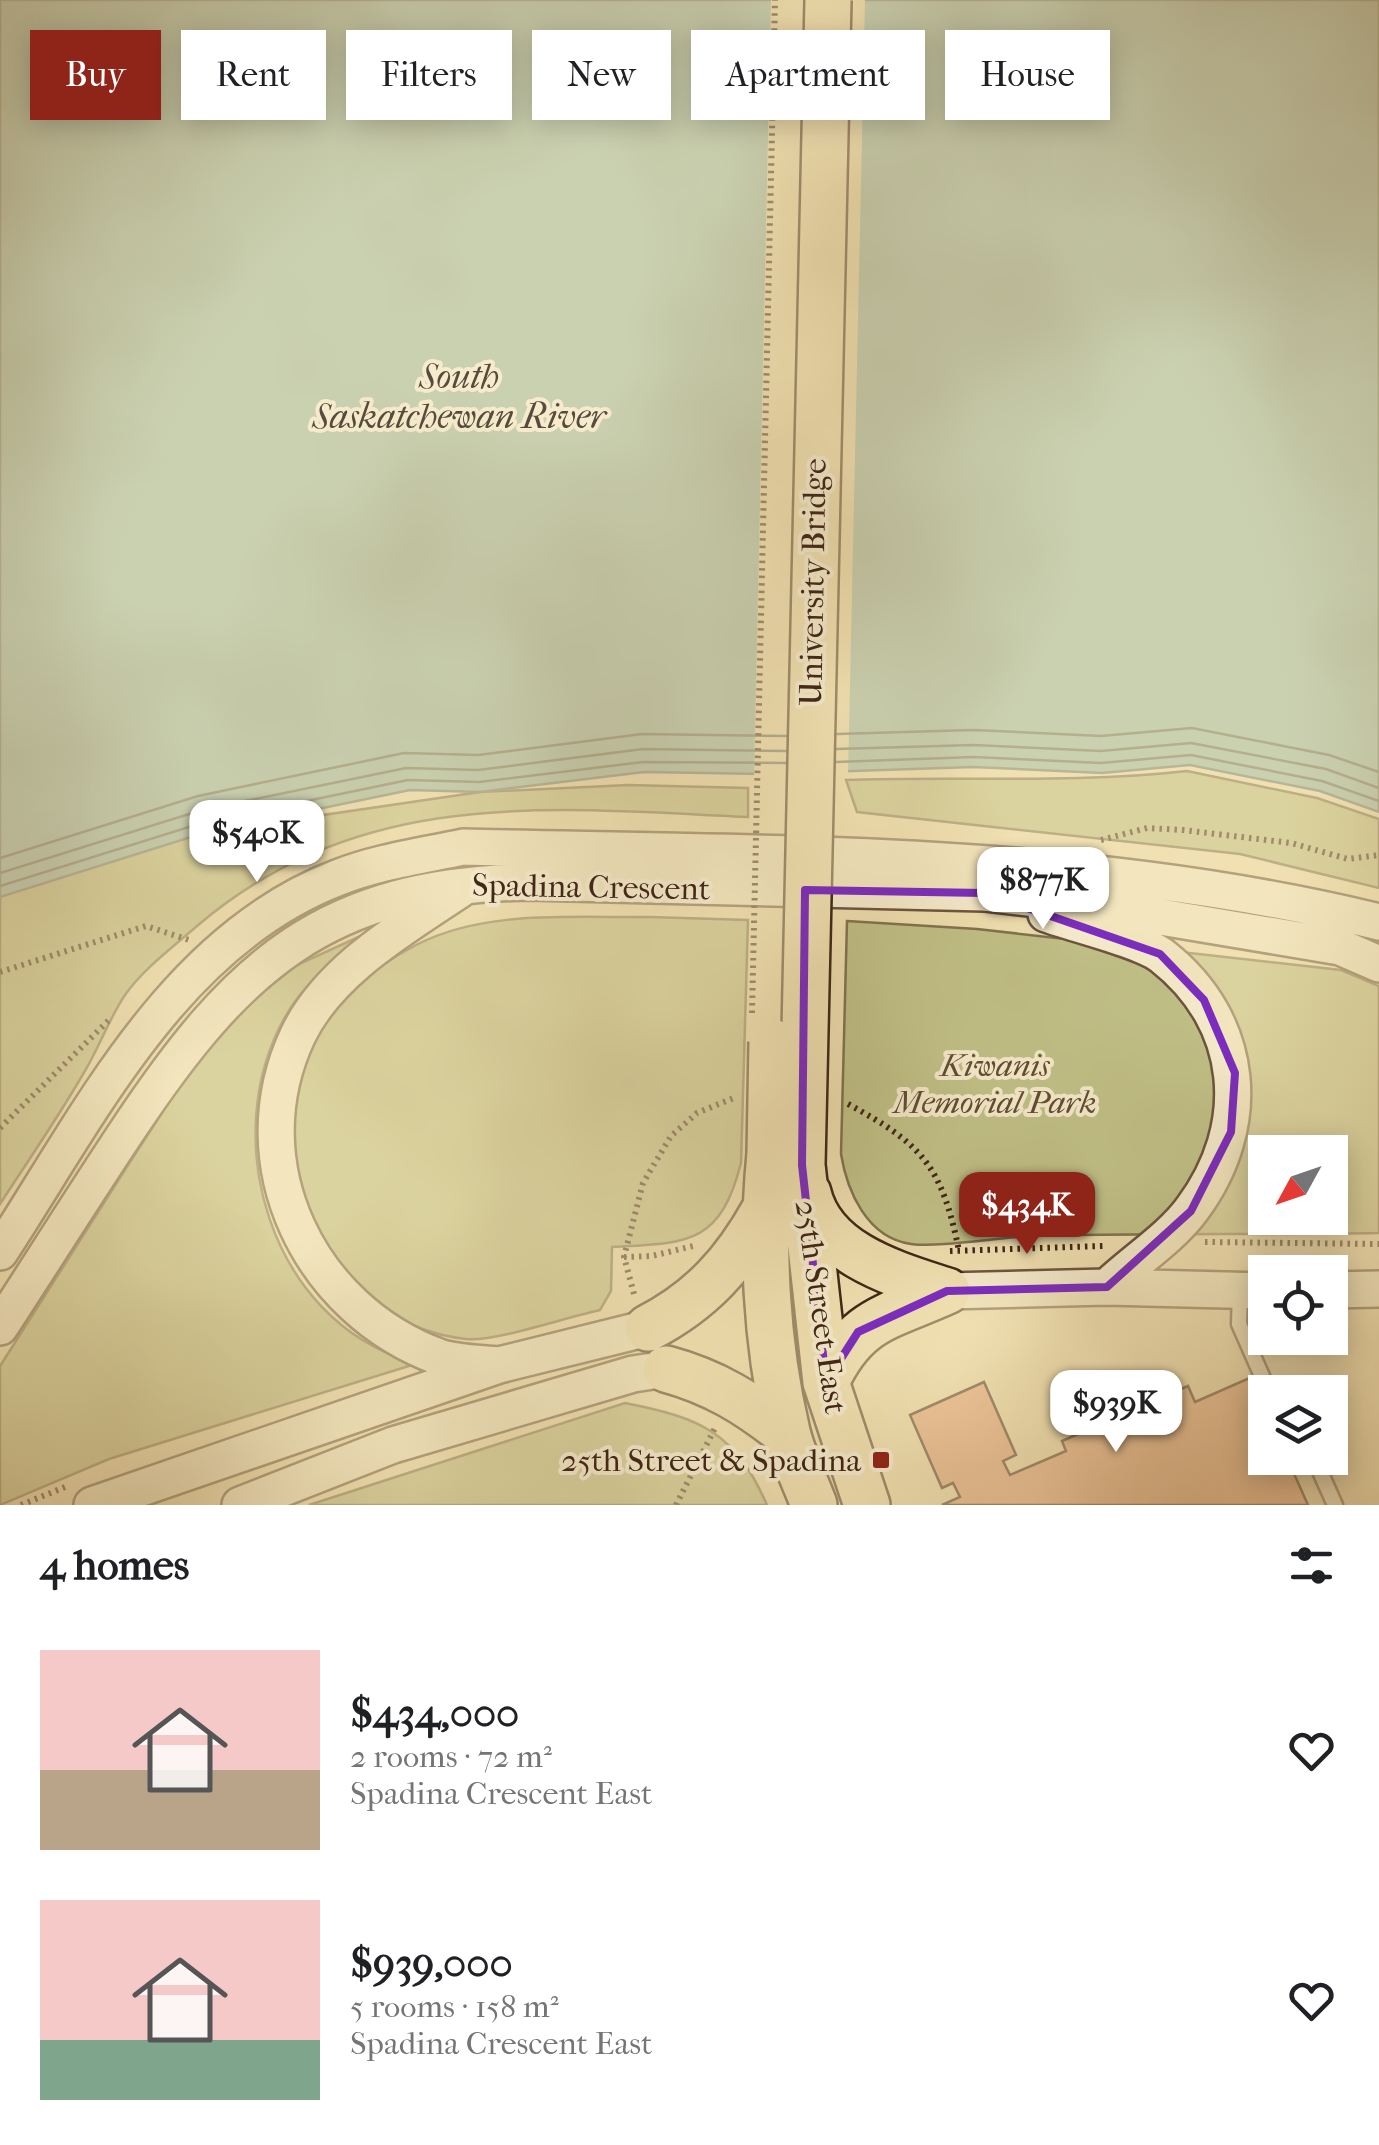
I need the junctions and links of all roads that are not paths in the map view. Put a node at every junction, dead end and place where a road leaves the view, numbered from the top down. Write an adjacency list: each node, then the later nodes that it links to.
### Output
1 (797, 0): 7 (main road, University Bridge, bridge)
2 (828, 0): 7 (main road, University Bridge, bridge)
3 (471, 882): 4 (street, Spadina Crescent); 17 (street, Spadina Crescent); 19 (street)
4 (984, 893): 6 (street, Spadina Crescent); 10 (street)
5 (1379, 922): 9 (street, Spadina Crescent)
6 (1379, 964)
7 (786, 1159): 8 (main road, 25th Street East); 13 (main road); 21 (main road, 25th Street East)
8 (764, 1211): 16 (main road); 22 (main road, 25th Street East)
9 (0, 1252)
10 (1107, 1287): 13 (street); 14 (street)
11 (1379, 1289): 12 (street)
12 (1348, 1290)
13 (955, 1291): 21 (main road)
14 (1248, 1291)
15 (1248, 1303): 18 (lane)
16 (643, 1317): 19 (street)
17 (0, 1327)
18 (1248, 1344)
19 (499, 1366): 24 (street)
20 (666, 1369): 22 (main road); 25 (street)
21 (826, 1382): 27 (main road, 25th Street East)
22 (787, 1434): 26 (main road, 25th Street East)
23 (1322, 1475): 28 (lane)
24 (92, 1505)
25 (240, 1505)
26 (814, 1505)
27 (867, 1505)
28 (1335, 1505)

